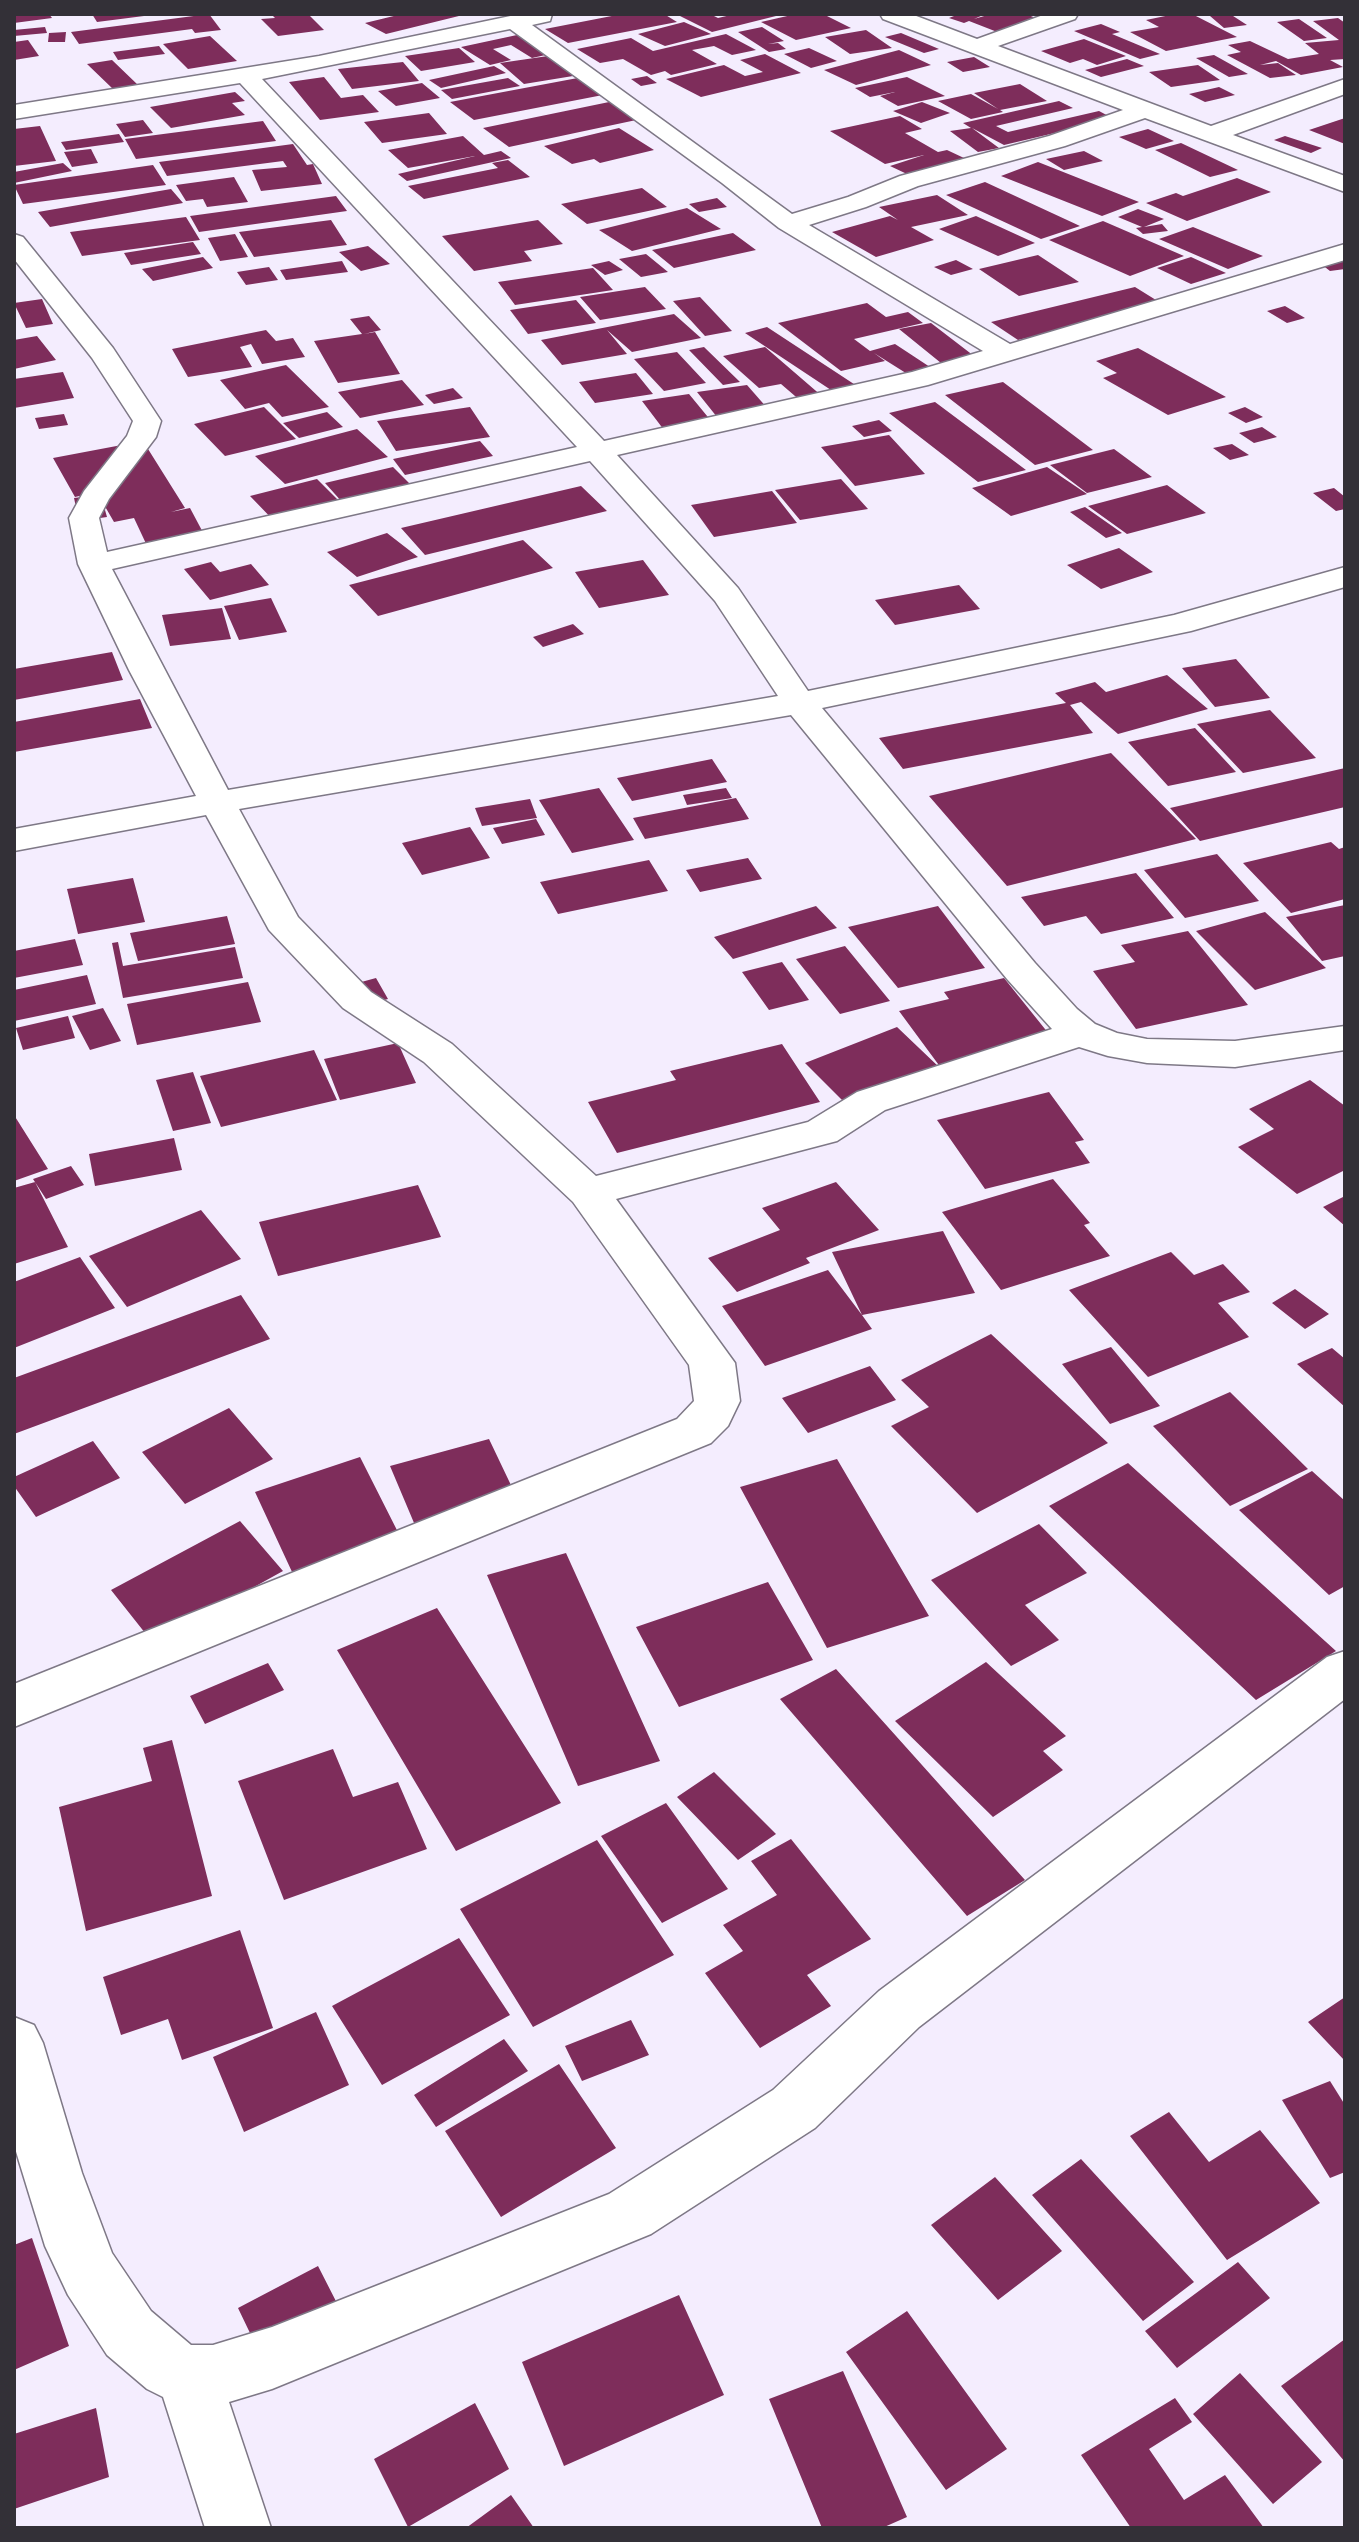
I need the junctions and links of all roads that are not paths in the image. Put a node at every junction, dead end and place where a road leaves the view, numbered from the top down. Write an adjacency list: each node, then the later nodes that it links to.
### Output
1 (552, 14): 4 (street)
2 (891, 14): 5 (street)
3 (1067, 14): 5 (street)
4 (514, 22): 6 (street); 12 (street)
5 (978, 46): 8 (street)
6 (245, 74): 9 (street); 16 (street)
7 (1345, 86): 10 (street)
8 (1145, 110): 10 (street); 12 (street)
9 (14, 112)
10 (1210, 135): 11 (street)
11 (1345, 185)
12 (788, 223): 15 (street)
13 (14, 242): 17 (street)
14 (1345, 252): 15 (street)
15 (1006, 353): 16 (street)
16 (597, 451): 17 (street); 19 (street)
17 (94, 564): 20 (street)
18 (1345, 577): 19 (street)
19 (799, 703): 20 (street); 22 (street)
20 (219, 802): 21 (street); 24 (street)
21 (14, 840)
22 (1081, 1033): 23 (street); 24 (street)
23 (1345, 1038)
24 (588, 1192): 26 (street)
25 (1345, 1671): 28 (street)
26 (14, 1706)
27 (14, 2043): 28 (street)
28 (188, 2376): 29 (street)
29 (238, 2528)

